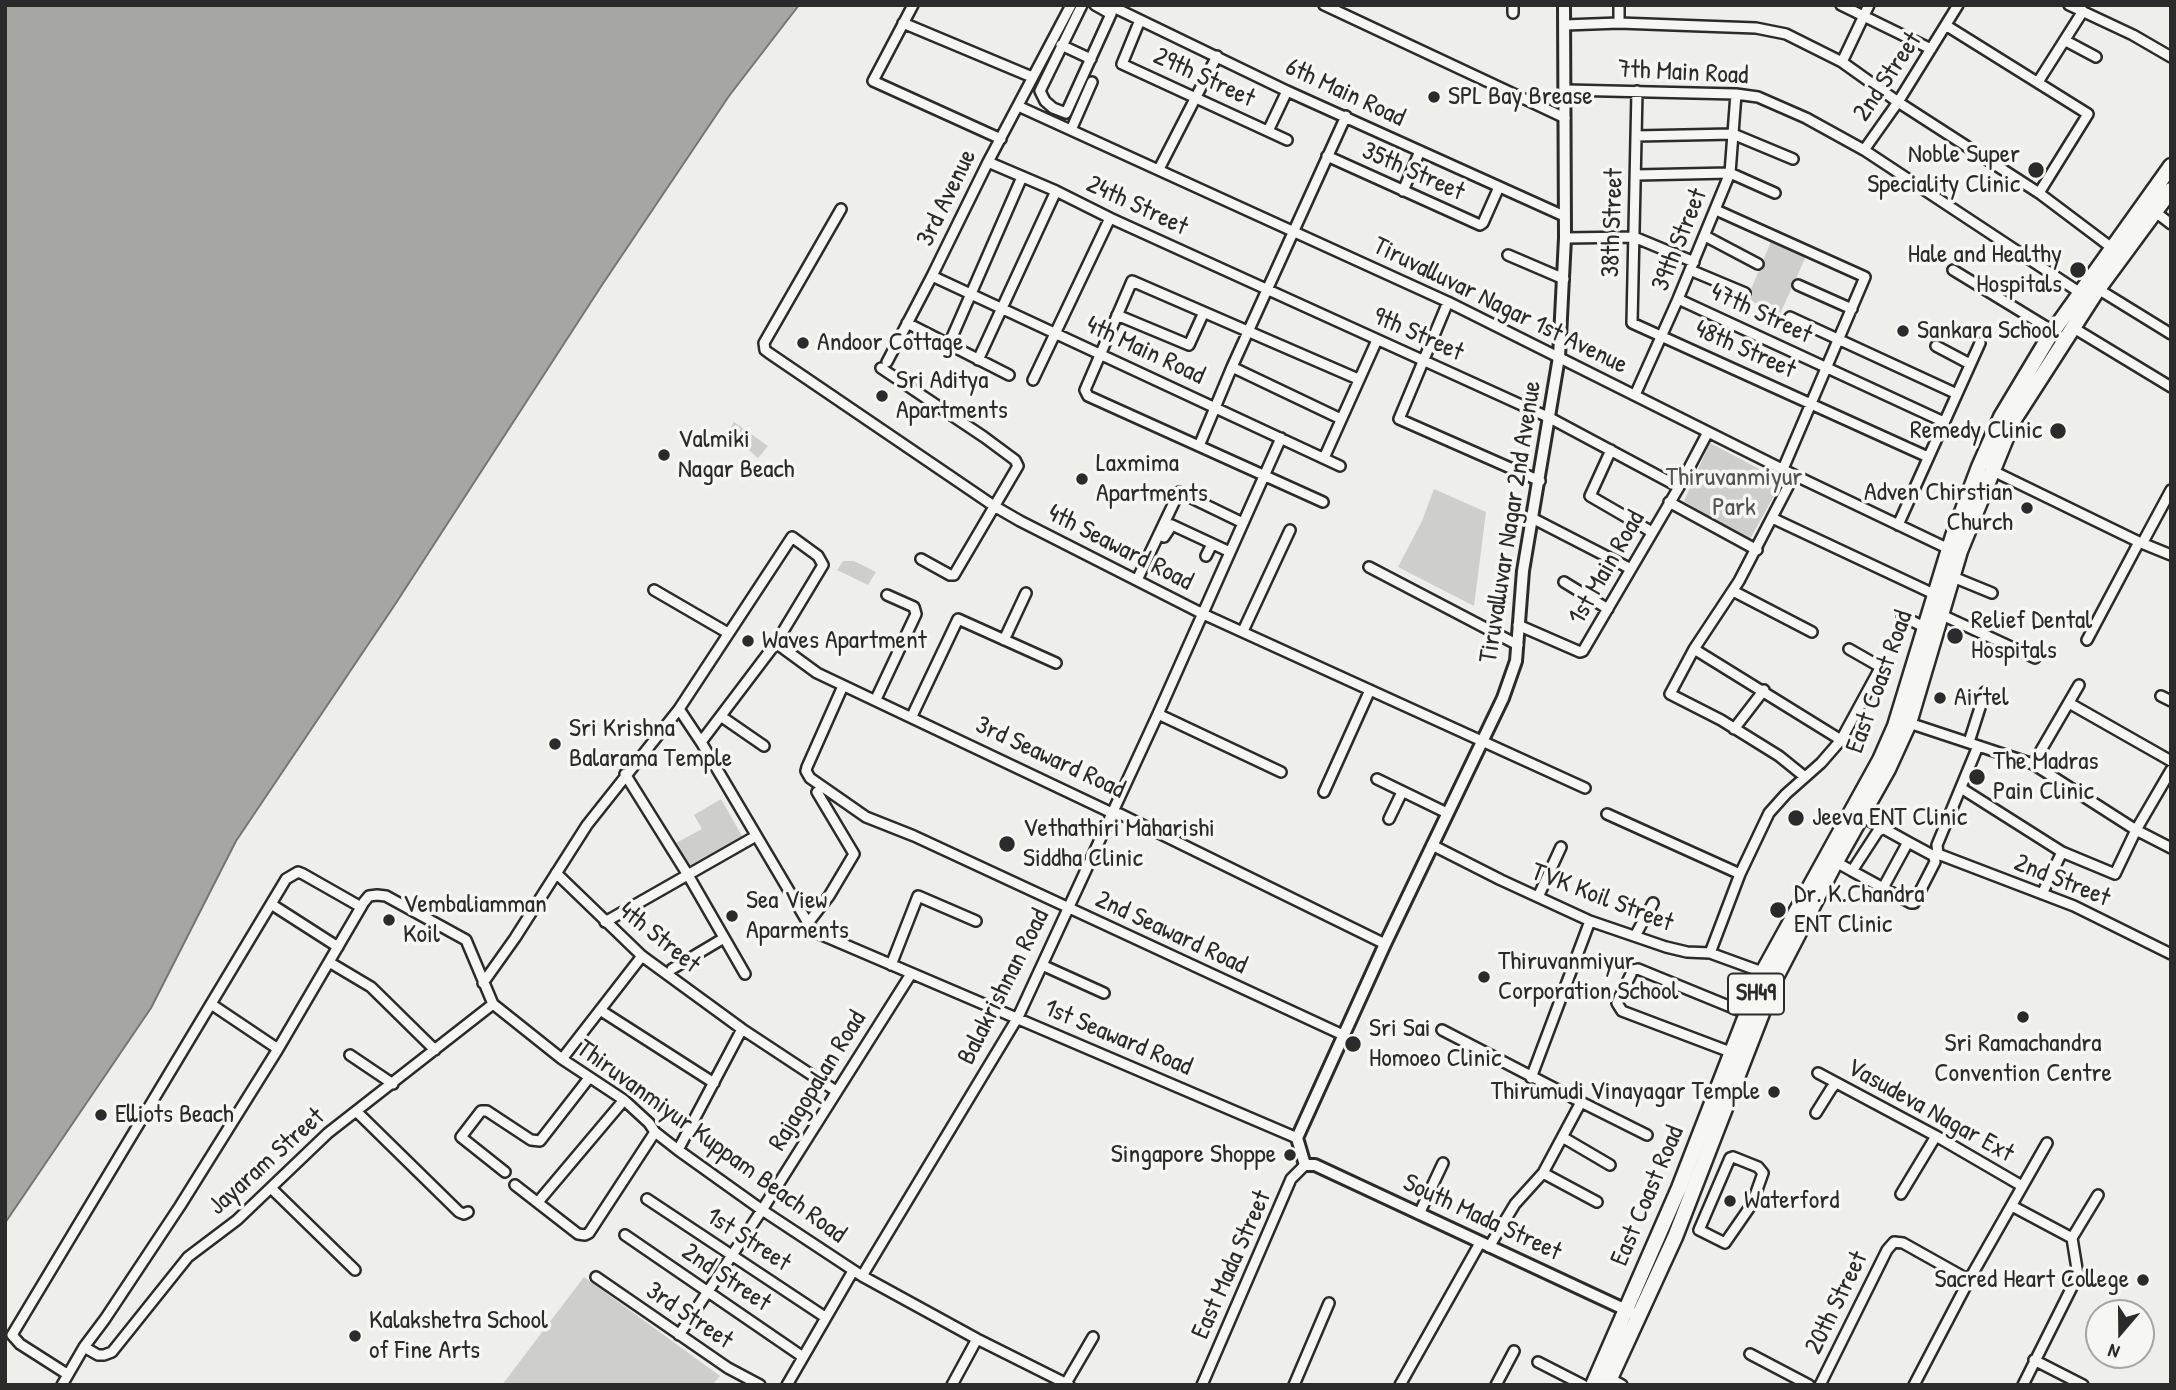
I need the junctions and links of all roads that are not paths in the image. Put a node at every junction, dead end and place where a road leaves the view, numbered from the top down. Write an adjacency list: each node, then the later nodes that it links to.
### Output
1 (913, 5): 16 (street)
2 (1071, 5): 23 (street)
3 (1082, 5): 21 (street)
4 (1095, 5): 27 (street)
5 (1109, 5): 15 (street, 6th Main Road)
6 (1324, 5): 41 (street)
7 (1564, 5): 18 (street, Tiruvalluvar Nagar 2nd Avenue)
8 (1619, 5): 17 (street)
9 (1841, 5): 14 (street)
10 (1869, 5): 14 (street)
11 (1958, 5): 19 (street, 2nd Street)
12 (2069, 5): 13 (street)
13 (2083, 11): 20 (street); 26 (street)
14 (1864, 16): 22 (street); 28 (street)
15 (1140, 20): 24 (street, 6th Main Road); 37 (street, 29th Street)
16 (903, 23): 29 (street); 46 (street)
17 (1619, 23): 18 (street); 28 (street)
18 (1565, 24): 33 (street, Tiruvalluvar Nagar 2nd Avenue)
19 (1947, 26): 22 (street, 2nd Street); 31 (street, 2nd Street)
20 (2066, 41): 25 (street); 31 (street)
21 (1059, 49): 23 (street); 27 (street); 32 (street)
22 (1931, 49): 38 (street, 2nd Street)
23 (1046, 52): 29 (street)
24 (1217, 56): 34 (street, 6th Main Road); 37 (street)
25 (2096, 57)
26 (2171, 57)
27 (1091, 59): 32 (street)
28 (1842, 62): 38 (street)
29 (1030, 80): 32 (street); 39 (street)
30 (1092, 82): 42 (street)
31 (2038, 82): 63 (street, 2nd Street)
32 (1041, 87)
33 (1566, 90): 35 (street, 7th Main Road); 41 (street, Tiruvalluvar Nagar 2nd Avenue)
34 (1287, 91): 40 (street, 6th Main Road); 43 (street)
35 (1637, 91): 36 (street, 7th Main Road); 45 (street, 38th Street)
36 (1736, 94): 44 (street, 39th Street); 48 (street, 7th Main Road)
37 (1196, 98): 43 (street, 29th Street); 54 (street)
38 (1898, 102): 48 (street, 2nd Street); 63 (street)
39 (1018, 106): 42 (street, Tiruvalluvar Nagar 1st Avenue); 46 (street, 3rd Avenue)
40 (1346, 116): 49 (street, 6th Main Road); 50 (street)
41 (1565, 118): 67 (street, Tiruvalluvar Nagar 2nd Avenue)
42 (1070, 130): 54 (street, Tiruvalluvar Nagar 1st Avenue)
43 (1268, 131): 47 (street, 29th Street)
44 (1733, 134): 45 (street); 51 (street); 55 (street, 39th Street)
45 (1636, 136): 56 (street, 38th Street)
46 (1001, 139): 52 (street, 3rd Avenue)
47 (1287, 140)
48 (1864, 150): 84 (street, 7th Main Road)
49 (1420, 151): 58 (street, 6th Main Road); 61 (street)
50 (1327, 156): 61 (street, 35th Street); 70 (street)
51 (1793, 159)
52 (988, 162): 57 (street, 24th Street); 79 (street, 3rd Avenue)
53 (2171, 166): 74 (main road, East Coast Road / SH49)
54 (1159, 169): 70 (street, Tiruvalluvar Nagar 1st Avenue)
55 (1730, 173): 56 (street); 62 (street); 65 (street, 39th Street)
56 (1636, 175): 72 (street, 38th Street)
57 (1022, 177): 60 (street, 24th Street); 86 (street)
58 (1499, 187): 61 (street, 35th Street); 67 (street, 6th Main Road)
59 (2171, 190): 66 (main road, East Coast Road / SH49)
60 (1056, 191): 68 (street, 24th Street); 89 (street)
61 (1402, 191)
62 (1775, 193)
63 (2039, 193): 74 (street)
64 (841, 209): 140 (street, 4th Seaward Road)
65 (1716, 210): 71 (street, 39th Street); 90 (street)
66 (2154, 211): 69 (street); 74 (main road, East Coast Road / SH49)
67 (1564, 216): 73 (street, Tiruvalluvar Nagar 2nd Avenue)
68 (1110, 218): 82 (street, 24th Street); 98 (street)
69 (2171, 223)
70 (1294, 231): 82 (street); 88 (street, Tiruvalluvar Nagar 1st Avenue)
71 (1705, 236): 76 (street); 77 (street, 39th Street)
72 (1634, 237): 73 (street); 77 (street); 100 (street, 38th Street)
73 (1565, 238): 80 (street, Tiruvalluvar Nagar 2nd Avenue)
74 (2116, 251): 83 (main road, East Coast Road / SH49); 84 (main road, East Coast Road / SH49)
75 (1508, 255): 80 (street)
76 (1758, 264)
77 (1692, 266): 85 (street); 87 (street, 39th Street)
78 (1953, 270): 97 (street)
79 (932, 276): 86 (street, 4th Main Road); 94 (street, 3rd Avenue)
80 (1564, 279): 107 (street, Tiruvalluvar Nagar 2nd Avenue)
81 (1798, 285): 90 (street)
82 (1268, 289): 96 (street); 101 (street, 9th Street)
83 (2098, 289): 95 (main road, East Coast Road / SH49); 99 (street)
84 (2079, 292): 97 (main road, East Coast Road / SH49)
85 (1745, 293)
86 (971, 294): 89 (street, 4th Main Road); 104 (street)
87 (1678, 299): 100 (street, 39th Street); 111 (street, 47th Street)
88 (1448, 302): 107 (street, Tiruvalluvar Nagar 1st Avenue); 109 (street)
89 (1003, 308): 98 (street, 4th Main Road); 108 (street)
90 (1852, 309): 102 (street)
91 (1204, 312): 92 (street); 92 (street); 96 (street)
92 (1117, 315): 106 (street)
93 (1790, 317): 102 (street)
94 (907, 323): 104 (street); 140 (street, 3rd Avenue)
95 (2072, 327): 116 (street); 132 (main road, East Coast Road / SH49)
96 (1248, 331): 112 (street); 114 (street)
97 (2053, 331): 150 (main road, East Coast Road / SH49)
98 (1056, 333): 106 (street, 4th Main Road); 115 (street)
99 (2171, 334)
100 (1662, 336): 118 (street, 39th Street); 119 (street, 48th Street)
101 (1377, 340): 109 (street, 9th Street); 114 (street)
102 (1839, 340): 111 (street); 117 (street)
103 (1980, 342): 110 (street)
104 (949, 344): 108 (street)
105 (1936, 346): 110 (street)
106 (1101, 354): 120 (street, 4th Main Road); 126 (street)
107 (1559, 357): 118 (street, Tiruvalluvar Nagar 1st Avenue); 121 (street, Tiruvalluvar Nagar 2nd Avenue)
108 (978, 360): 113 (street)
109 (1423, 360): 121 (street, 9th Street); 135 (street)
110 (1970, 364): 117 (street)
111 (1827, 367): 119 (street); 123 (street, 47th Street)
112 (1231, 368): 120 (street); 122 (street)
113 (1009, 374)
114 (1359, 379): 122 (street)
115 (1033, 380)
116 (2171, 387)
117 (1957, 394): 123 (street)
118 (1635, 395): 124 (street, Tiruvalluvar Nagar 1st Avenue)
119 (1811, 403): 128 (street, 48th Street); 131 (street)
120 (1215, 407): 125 (street, 4th Main Road); 126 (street)
121 (1550, 418): 127 (street); 135 (street, Tiruvalluvar Nagar 2nd Avenue)
122 (1341, 419): 129 (street)
123 (1944, 422): 128 (street)
124 (1708, 432): 131 (street, Tiruvalluvar Nagar 1st Avenue); 136 (street, 1st Main Road)
125 (1281, 438): 129 (street, 4th Main Road); 133 (street, Balakrishnan Road)
126 (1199, 446): 133 (street)
127 (1611, 450): 136 (street); 146 (street)
128 (1928, 457): 144 (street)
129 (1324, 458): 130 (street, 4th Main Road)
130 (1340, 466)
131 (1783, 469): 134 (street, Tiruvalluvar Nagar 1st Avenue)
132 (1991, 470): 147 (street); 150 (main road, East Coast Road / SH49)
133 (1264, 475): 138 (street); 143 (street, Balakrishnan Road)
134 (1794, 475): 142 (street); 144 (street, Tiruvalluvar Nagar 1st Avenue)
135 (1540, 481): 141 (street, Tiruvalluvar Nagar 2nd Avenue)
136 (1679, 488): 139 (street, 1st Main Road)
137 (2171, 490): 147 (street)
138 (1323, 502)
139 (1669, 502): 146 (street, 1st Main Road); 149 (street)
140 (994, 506): 154 (street); 158 (street, 4th Seaward Road)
141 (1532, 517): 156 (street); 170 (street, Tiruvalluvar Nagar 2nd Avenue)
142 (1772, 518): 149 (street); 165 (street)
143 (1243, 523): 151 (street, Balakrishnan Road); 158 (street)
144 (1898, 525): 150 (street, Tiruvalluvar Nagar 1st Avenue)
145 (1290, 530): 172 (street)
146 (1652, 532): 156 (street, 1st Main Road)
147 (2141, 542): 152 (street); 176 (street)
148 (1212, 544): 151 (street); 153 (street); 158 (street)
149 (1757, 550): 161 (street)
150 (1954, 550): 157 (main road, East Coast Road / SH49); 165 (main road, East Coast Road / SH49)
151 (1230, 552): 167 (street, Balakrishnan Road)
152 (2171, 555)
153 (1206, 556)
154 (921, 559)
155 (1369, 568): 178 (street)
156 (1631, 569): 166 (street, 1st Main Road)
157 (1953, 577): 163 (street); 168 (main road, East Coast Road / SH49)
158 (1139, 581): 167 (street, 4th Seaward Road)
159 (1564, 582): 166 (street)
160 (654, 590): 174 (street)
161 (1733, 591): 173 (street); 179 (street)
162 (1026, 593): 175 (street)
163 (1992, 593)
164 (887, 595): 189 (street)
165 (1936, 595): 171 (main road, East Coast Road / SH49)
166 (1608, 609): 170 (street, 1st Main Road)
167 (1203, 614): 172 (street, 4th Seaward Road); 193 (street, Balakrishnan Road)
168 (1942, 615): 181 (street); 196 (main road, East Coast Road / SH49)
169 (1902, 616): 171 (street)
170 (1518, 625): 178 (street, Tiruvalluvar Nagar 2nd Avenue)
171 (1926, 628): 257 (main road, East Coast Road / SH49)
172 (1243, 631): 186 (street, 4th Seaward Road)
173 (1812, 632)
174 (728, 633): 177 (street); 192 (street)
175 (1004, 639): 182 (street); 194 (street)
176 (2087, 640)
177 (776, 643): 184 (street, 3rd Seaward Road); 195 (street)
178 (1518, 645): 199 (street, Tiruvalluvar Nagar 2nd Avenue)
179 (1694, 649): 185 (street); 197 (street)
180 (1849, 649): 198 (street)
181 (2035, 658)
182 (1056, 663)
183 (2079, 685): 191 (street)
184 (843, 686): 189 (street, 3rd Seaward Road); 239 (street, 2nd Seaward Road)
185 (1764, 690): 197 (street); 198 (street)
186 (1370, 691): 199 (street, 4th Seaward Road); 213 (street)
187 (1985, 692): 201 (street)
188 (2161, 696): 190 (street)
189 (876, 699): 194 (street, 3rd Seaward Road)
190 (2171, 701)
191 (2069, 703): 203 (street); 204 (street)
192 (679, 709): 200 (street, 1st Seaward Road); 207 (street)
193 (1158, 714): 206 (street); 215 (street, Balakrishnan Road)
194 (912, 716): 215 (street, 3rd Seaward Road)
195 (722, 717): 200 (street); 202 (street)
196 (1909, 723): 201 (street); 218 (main road, East Coast Road / SH49)
197 (1734, 729): 208 (street)
198 (1841, 740): 208 (street)
199 (1483, 741): 210 (street, 4th Seaward Road); 216 (street, Tiruvalluvar Nagar 2nd Avenue)
200 (701, 742): 222 (street, 1st Seaward Road)
201 (1973, 744): 204 (street); 211 (street)
202 (764, 746)
203 (2171, 761)
204 (2034, 764): 221 (street)
205 (2171, 770): 221 (street)
206 (1281, 772)
207 (625, 774): 230 (street); 232 (street)
208 (1805, 776): 231 (street)
209 (1377, 779): 214 (street)
210 (1585, 788)
211 (1961, 788): 227 (street); 234 (street, 2nd Street)
212 (817, 792): 243 (street)
213 (1324, 792)
214 (1402, 792): 216 (street); 219 (street)
215 (1112, 813): 239 (street, Balakrishnan Road); 246 (street, 3rd Seaward Road)
216 (1447, 813): 224 (street, Tiruvalluvar Nagar 2nd Avenue)
217 (1607, 814): 231 (street)
218 (1861, 816): 220 (street); 228 (main road, East Coast Road / SH49)
219 (1388, 819)
220 (1883, 829): 223 (street); 229 (street)
221 (2136, 830): 226 (street); 227 (street)
222 (757, 836): 232 (street); 243 (street, 1st Seaward Road)
223 (1908, 842): 233 (street); 233 (street)
224 (1432, 845): 235 (street, TVK Koil Street); 246 (street, Tiruvalluvar Nagar 2nd Avenue)
225 (1561, 847): 235 (street)
226 (2171, 849)
227 (2063, 852): 234 (street)
228 (1836, 862): 229 (street); 257 (main road, East Coast Road / SH49)
229 (1852, 871): 233 (street)
230 (556, 873): 241 (street, 4th Street); 258 (street)
231 (1740, 874): 248 (street)
232 (688, 875): 241 (street); 245 (street)
233 (1883, 888)
234 (2042, 894): 249 (street, 2nd Street)
235 (1538, 897): 240 (street, TVK Koil Street)
236 (1653, 903): 244 (street)
237 (271, 904): 238 (street); 247 (street); 260 (street)
238 (361, 907): 247 (street); 258 (street, Thiruvanmiyur Kuppam Beach Road)
239 (1069, 909): 253 (street, Balakrishnan Road); 267 (street, 2nd Seaward Road)
240 (1590, 920): 244 (street, TVK Koil Street); 275 (street)
241 (605, 922): 250 (street, 4th Street)
242 (976, 922): 252 (street)
243 (808, 923): 252 (street, 1st Seaward Road)
244 (1634, 936): 248 (street, TVK Koil Street)
245 (724, 939): 254 (street); 255 (street)
246 (1385, 944): 267 (street, Tiruvalluvar Nagar 2nd Avenue)
247 (338, 947): 251 (street)
248 (1710, 953): 257 (street, TVK Koil Street)
249 (2171, 954)
250 (642, 956): 262 (street); 265 (street, 4th Street)
251 (329, 962): 268 (street); 269 (street)
252 (891, 965): 256 (street, 1st Seaward Road)
253 (1042, 965): 259 (street); 264 (street, Balakrishnan Road)
254 (672, 969)
255 (745, 974)
256 (911, 974): 264 (street, 1st Seaward Road); 279 (street, Rajagopalan Road)
257 (1770, 975): 263 (main road, East Coast Road / SH49); 296 (main road, East Coast Road / SH49)
258 (484, 983): 261 (street, Thiruvanmiyur Kuppam Beach Road)
259 (1104, 993)
260 (211, 1004): 268 (street); 332 (street)
261 (493, 1004): 269 (street, Jayaram Street); 272 (street, Thiruvanmiyur Kuppam Beach Road)
262 (600, 1010): 272 (street); 276 (street)
263 (1748, 1014): 270 (main road, East Coast Road / SH49); 270 (street)
264 (1018, 1017): 287 (street, 1st Seaward Road); 316 (street, Balakrishnan Road)
265 (742, 1029): 276 (street); 279 (street, 4th Street)
266 (1442, 1030): 275 (street)
267 (1343, 1035): 287 (street, Tiruvalluvar Nagar 2nd Avenue)
268 (278, 1049): 326 (street)
269 (435, 1050): 278 (street, Jayaram Street)
270 (1733, 1053): 321 (main road, East Coast Road / SH49)
271 (350, 1055): 278 (street)
272 (562, 1059): 274 (street, Thiruvanmiyur Kuppam Beach Road)
273 (1818, 1073): 277 (street, Vasudeva Nagar Ext)
274 (589, 1077): 280 (street, Thiruvanmiyur Kuppam Beach Road); 294 (street)
275 (1531, 1078): 281 (street)
276 (714, 1083): 290 (street)
277 (1836, 1083): 283 (street); 286 (street, Vasudeva Nagar Ext)
278 (393, 1084): 282 (street, Jayaram Street)
279 (836, 1091): 307 (street, Rajagopalan Road)
280 (624, 1100): 284 (street, Thiruvanmiyur Kuppam Beach Road); 304 (street)
281 (1581, 1102): 285 (street); 288 (street)
282 (357, 1112): 299 (street, Jayaram Street); 308 (street)
283 (1816, 1113)
284 (655, 1132): 290 (street, Thiruvanmiyur Kuppam Beach Road); 304 (street)
285 (1647, 1135)
286 (1936, 1136): 298 (street, Vasudeva Nagar Ext); 301 (street)
287 (1297, 1138): 292 (street)
288 (1564, 1138): 293 (street); 295 (street)
289 (2048, 1143): 298 (street)
290 (678, 1150): 307 (street, Thiruvanmiyur Kuppam Beach Road)
291 (1443, 1163): 309 (street)
292 (1305, 1165): 309 (street, South Mada Street); 339 (street, East Mada Street)
293 (1610, 1165)
294 (505, 1172)
295 (1543, 1173): 305 (street); 312 (street)
296 (1696, 1183): 300 (street); 321 (main road, East Coast Road / SH49)
297 (515, 1185): 304 (street)
298 (2022, 1186): 306 (street)
299 (272, 1189): 314 (street); 326 (street, Jayaram Street)
300 (1715, 1191): 300 (street)
301 (1901, 1194)
302 (2098, 1195): 311 (street)
303 (646, 1199): 313 (street, 1st Street)
304 (538, 1202)
305 (1597, 1202)
306 (2012, 1206): 311 (street); 318 (street)
307 (762, 1210): 313 (street, Rajagopalan Road); 315 (street, Thiruvanmiyur Kuppam Beach Road)
308 (468, 1212)
309 (1419, 1214): 312 (street, South Mada Street)
310 (625, 1235): 319 (street, 2nd Street)
311 (2072, 1238): 330 (street)
312 (1484, 1245): 321 (street, South Mada Street); 341 (street)
313 (733, 1255): 319 (street, Rajagopalan Road); 322 (street, 1st Street)
314 (355, 1270)
315 (853, 1270): 316 (street, Thiruvanmiyur Kuppam Beach Road); 322 (street)
316 (862, 1276): 325 (street, Thiruvanmiyur Kuppam Beach Road)
317 (596, 1277): 323 (street, 3rd Street)
318 (1969, 1280): 346 (street, 20th Street); 347 (street)
319 (709, 1292): 323 (street, Rajagopalan Road); 329 (street, 2nd Street)
320 (1329, 1303): 340 (street)
321 (1632, 1313): 333 (main road, East Coast Road / SH49); 344 (main road, East Coast Road / SH49)
322 (825, 1317): 329 (street)
323 (679, 1335): 336 (street, 3rd Street)
324 (1093, 1337): 334 (street)
325 (977, 1339): 334 (street, Thiruvanmiyur Kuppam Beach Road); 338 (street)
326 (84, 1347): 332 (street)
327 (1514, 1351): 342 (street)
328 (1750, 1354): 345 (street)
329 (803, 1357): 337 (street)
330 (2034, 1360): 348 (street); 349 (street)
331 (1538, 1362): 343 (street)
332 (66, 1374): 335 (street)
333 (1613, 1383)
334 (1067, 1384)
335 (62, 1385)
336 (760, 1385)
337 (786, 1385)
338 (952, 1385)
339 (1202, 1385)
340 (1294, 1385)
341 (1400, 1385)
342 (1496, 1385)
343 (1583, 1385)
344 (1593, 1385)
345 (1810, 1385)
346 (1820, 1385)
347 (1914, 1385)
348 (2022, 1385)
349 (2083, 1385)

